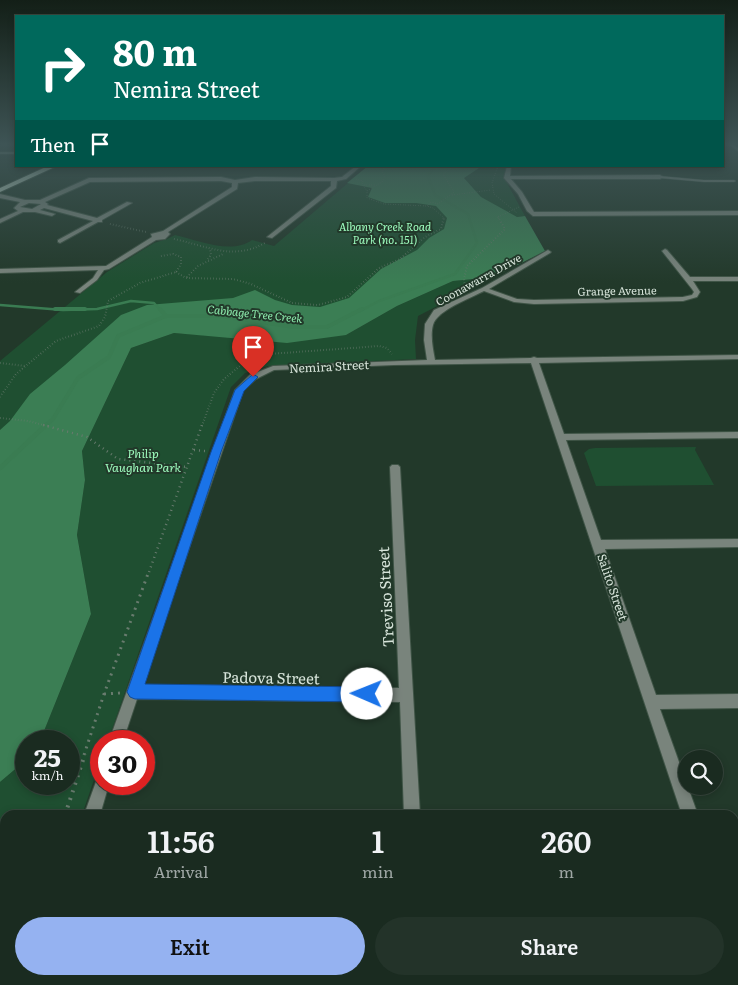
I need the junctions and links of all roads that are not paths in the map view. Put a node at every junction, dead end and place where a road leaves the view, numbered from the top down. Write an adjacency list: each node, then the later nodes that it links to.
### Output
1 (67, 191): 8 (street)
2 (231, 191): 19 (street)
3 (329, 191): 15 (street)
4 (518, 191): 11 (street)
5 (0, 196): 9 (street)
6 (129, 203): 12 (street)
7 (0, 204): 9 (street)
8 (43, 204): 9 (street); 10 (street); 12 (street)
9 (22, 206): 10 (street); 13 (street)
10 (34, 210): 12 (street)
11 (738, 212)
12 (97, 221): 14 (street); 16 (street)
13 (0, 222)
14 (106, 223)
15 (270, 237)
16 (60, 241)
17 (665, 251): 21 (street)
18 (548, 252): 23 (street, Coonawarra Drive)
19 (101, 270): 20 (street); 24 (street)
20 (0, 271)
21 (689, 279): 22 (street); 23 (street, Grange Avenue)
22 (738, 279)
23 (484, 288): 27 (street, Coonawarra Drive)
24 (78, 292)
25 (738, 357): 26 (street, Nemira Street)
26 (534, 359): 27 (street, Nemira Street); 29 (street, Salito Street)
27 (432, 363): 33 (street, Nemira Street)
28 (738, 435): 29 (street)
29 (562, 437): 32 (street, Salito Street)
30 (395, 467): 34 (street, Treviso Street)
31 (738, 544): 32 (street)
32 (599, 545): 36 (street, Salito Street)
33 (135, 692): 34 (street, Padova Street); 37 (street, Nemira Street)
34 (406, 694): 40 (street, Treviso Street)
35 (738, 701): 36 (street)
36 (652, 702): 41 (street, Salito Street)
37 (120, 730)
38 (98, 795): 39 (street)
39 (94, 810)
40 (412, 810)
41 (688, 810)

